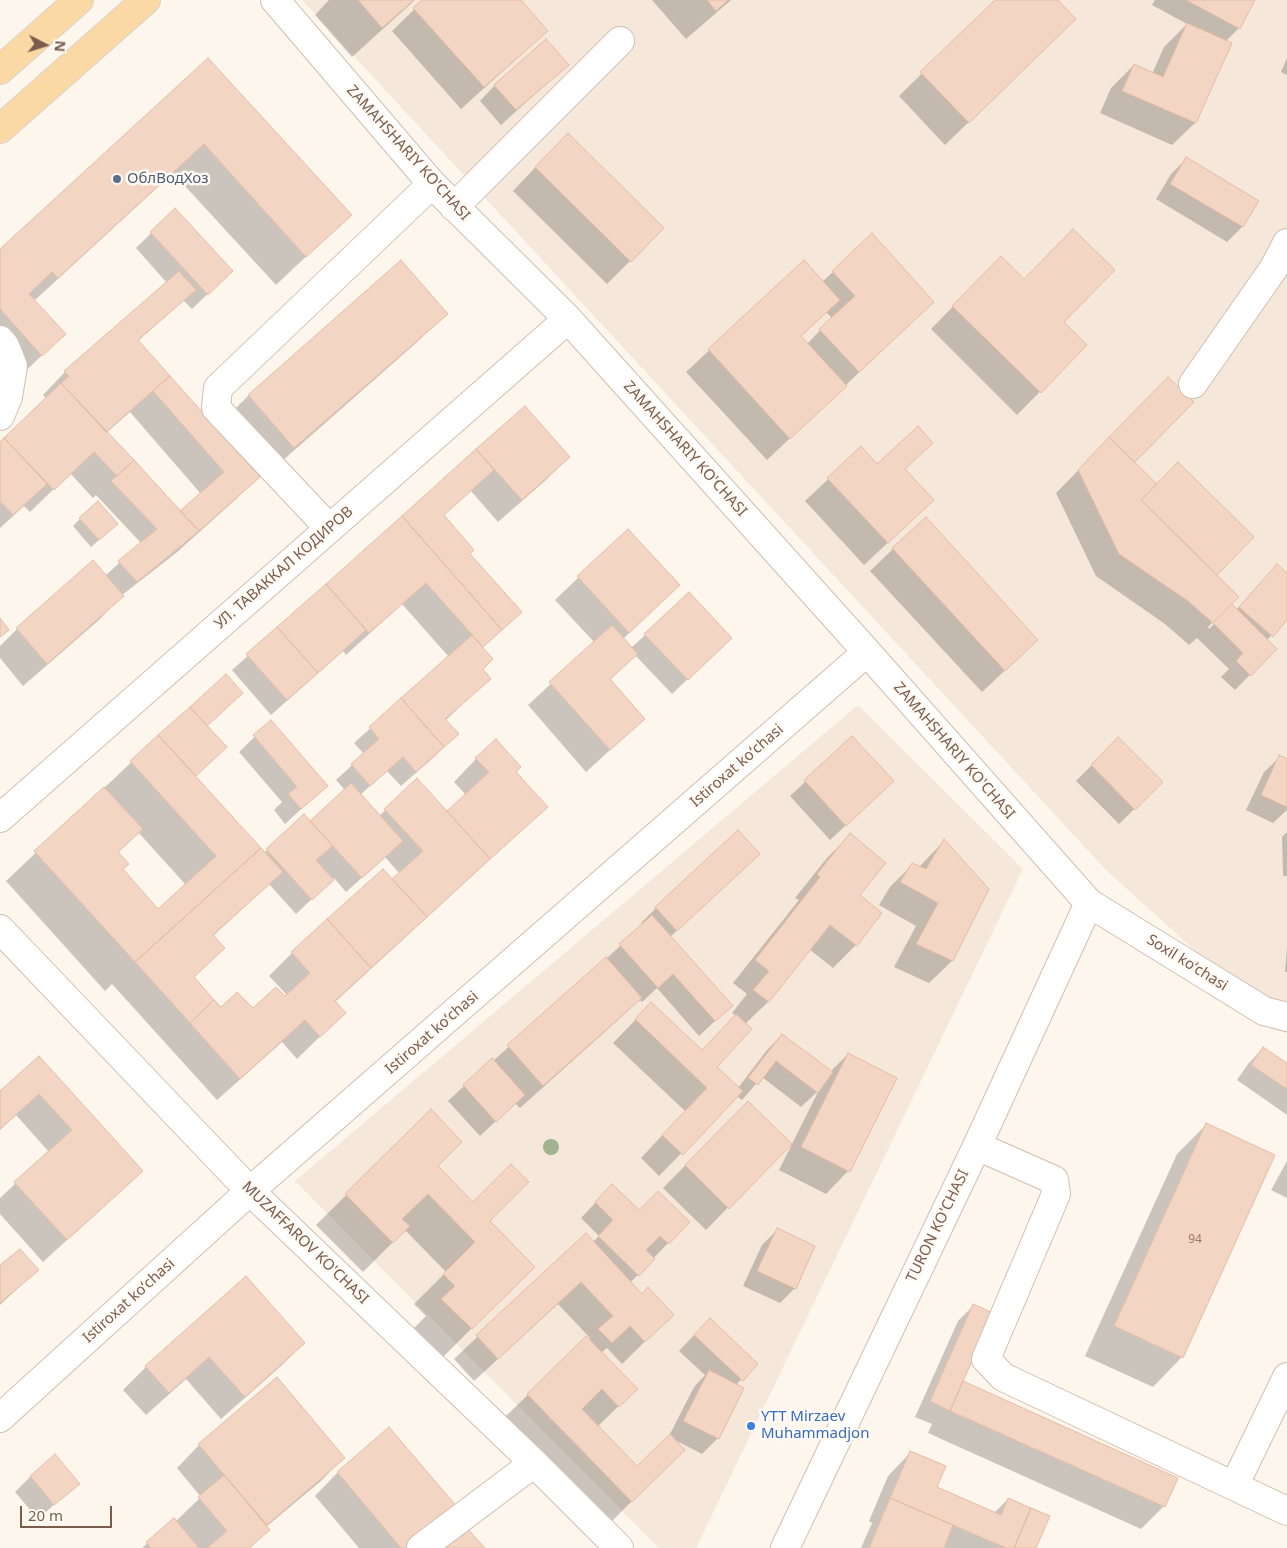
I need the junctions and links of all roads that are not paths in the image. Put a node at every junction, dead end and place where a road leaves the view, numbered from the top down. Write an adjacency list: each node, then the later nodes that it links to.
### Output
1 (79, 0): 5 (main road)
2 (146, 0): 6 (main road)
3 (275, 0): 7 (street, ZAMAHSHARIY KO'CHASI)
4 (620, 41): 8 (street)
5 (0, 70)
6 (0, 128)
7 (432, 184): 8 (street, ZAMAHSHARIY KO'CHASI); 15 (street)
8 (454, 207): 11 (street, ZAMAHSHARIY KO'CHASI)
9 (1287, 243): 10 (street)
10 (1280, 273): 13 (street)
11 (568, 319): 15 (street, УЛ. ТАВАККАЛ КОДИРОВ); 16 (street, ZAMAHSHARIY KO'CHASI)
12 (0, 340): 14 (street)
13 (1193, 384)
14 (0, 416)
15 (329, 528): 17 (street, УЛ. ТАВАККАЛ КОДИРОВ)
16 (868, 652): 18 (street, ZAMAHSHARIY KO'CHASI); 22 (street, Istiroxat koʻchasi)
17 (0, 818)
18 (1089, 903): 20 (street, Soxil koʻchasi); 21 (street, TURON KO'CHASI)
19 (0, 929): 22 (street, MUZAFFAROV KO'CHASI)
20 (1287, 1017)
21 (977, 1146): 26 (street); 30 (street, TURON KO'CHASI)
22 (250, 1191): 24 (street, Istiroxat koʻchasi); 25 (street, MUZAFFAROV KO'CHASI)
23 (1287, 1377): 26 (street)
24 (0, 1418)
25 (534, 1463): 28 (street); 29 (street, MUZAFFAROV KO'CHASI)
26 (1234, 1486): 27 (street)
27 (1287, 1511)
28 (421, 1548)
29 (619, 1548)
30 (785, 1548)

